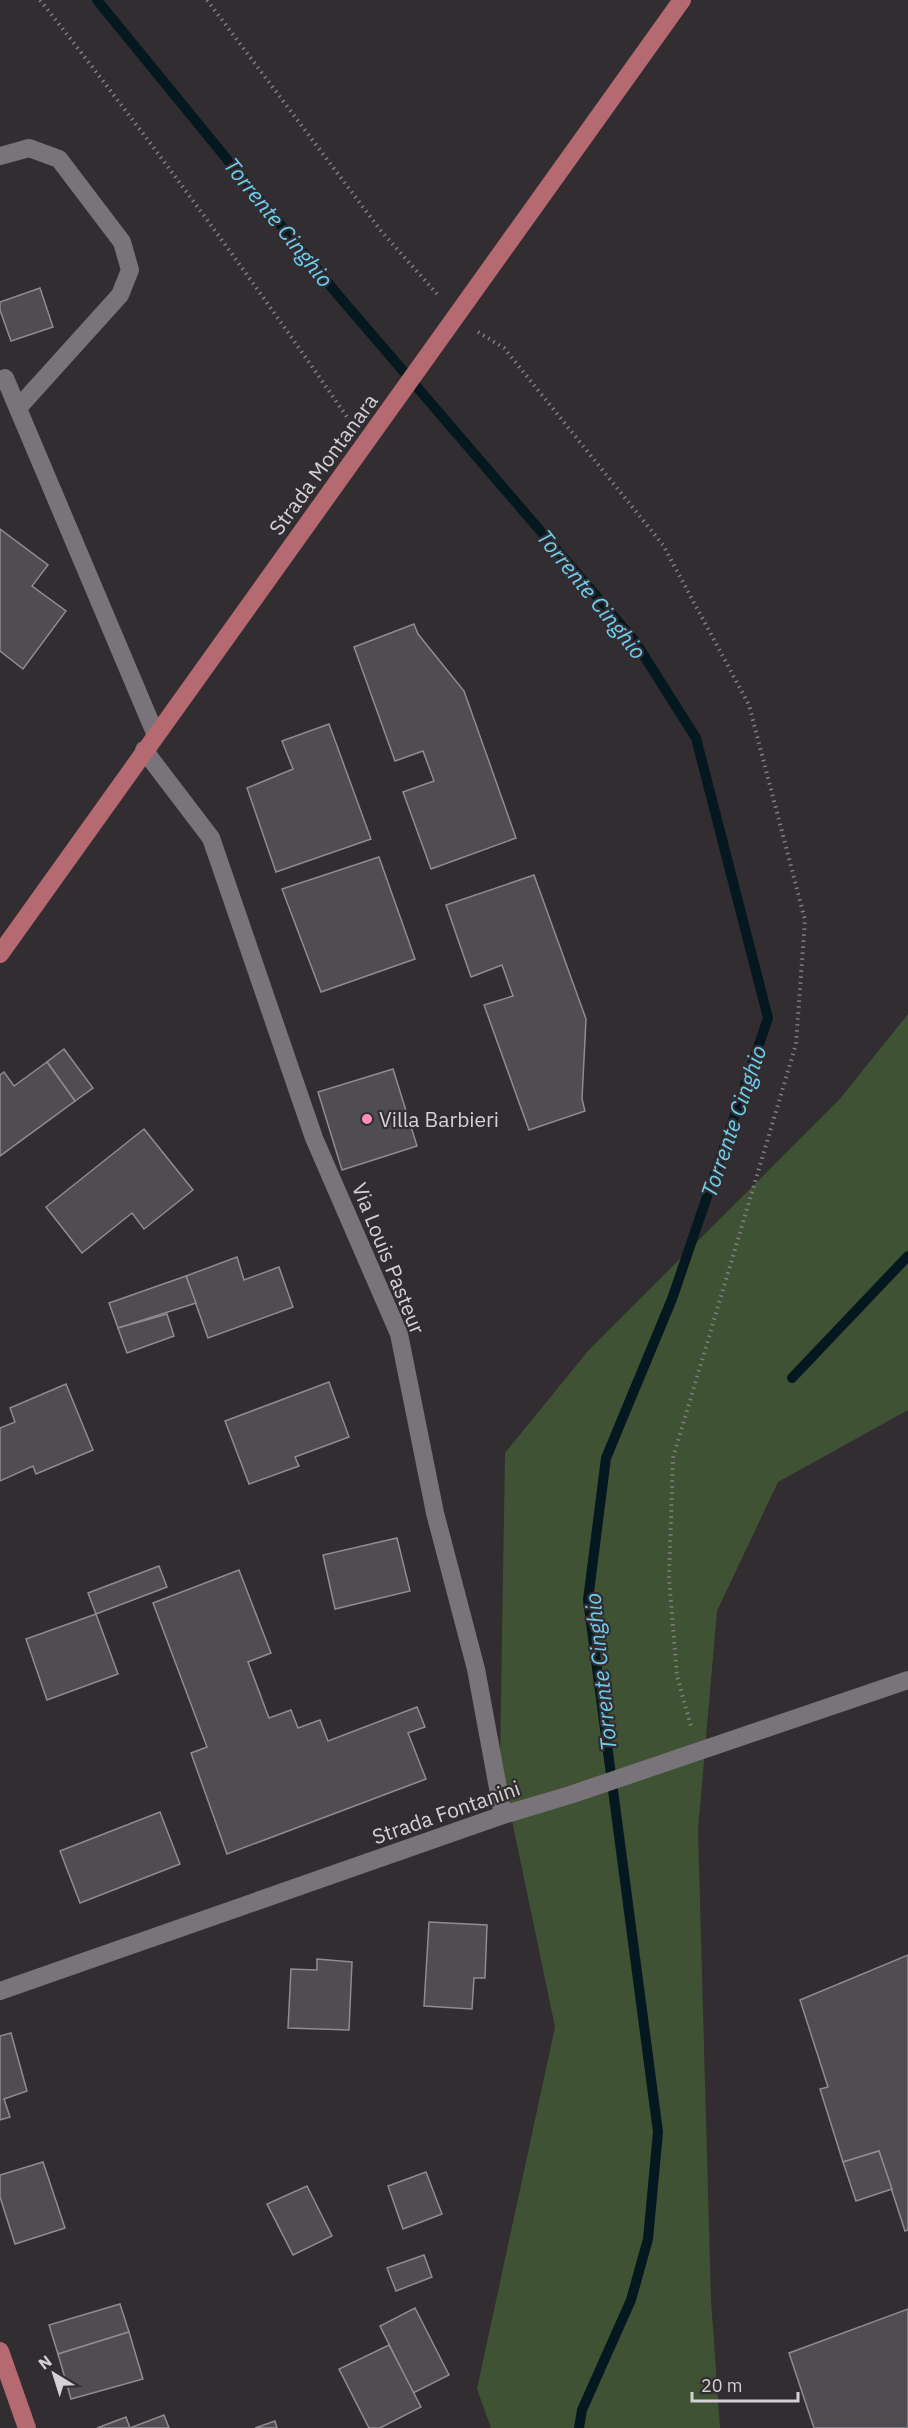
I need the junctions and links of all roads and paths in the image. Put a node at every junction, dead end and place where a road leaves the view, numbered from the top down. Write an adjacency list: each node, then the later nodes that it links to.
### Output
1 (40, 0): 8 (path)
2 (207, 0): 5 (path)
3 (682, 0): 5 (main road, Strada Montanara)
4 (0, 156): 7 (street)
5 (457, 318): 8 (main road, Strada Montanara); 13 (path)
6 (5, 378): 7 (street)
7 (18, 408): 9 (street)
8 (365, 443): 9 (main road, Strada Montanara)
9 (155, 733): 10 (main road, Strada Montanara)
10 (144, 750): 11 (main road, Strada Montanara); 14 (street, Via Louis Pasteur)
11 (0, 954)
12 (908, 1680): 14 (street, Strada Fontanini)
13 (692, 1728)
14 (503, 1815): 15 (street, Strada Fontanini)
15 (0, 1991)
16 (0, 2351): 17 (main road)
17 (27, 2428)

